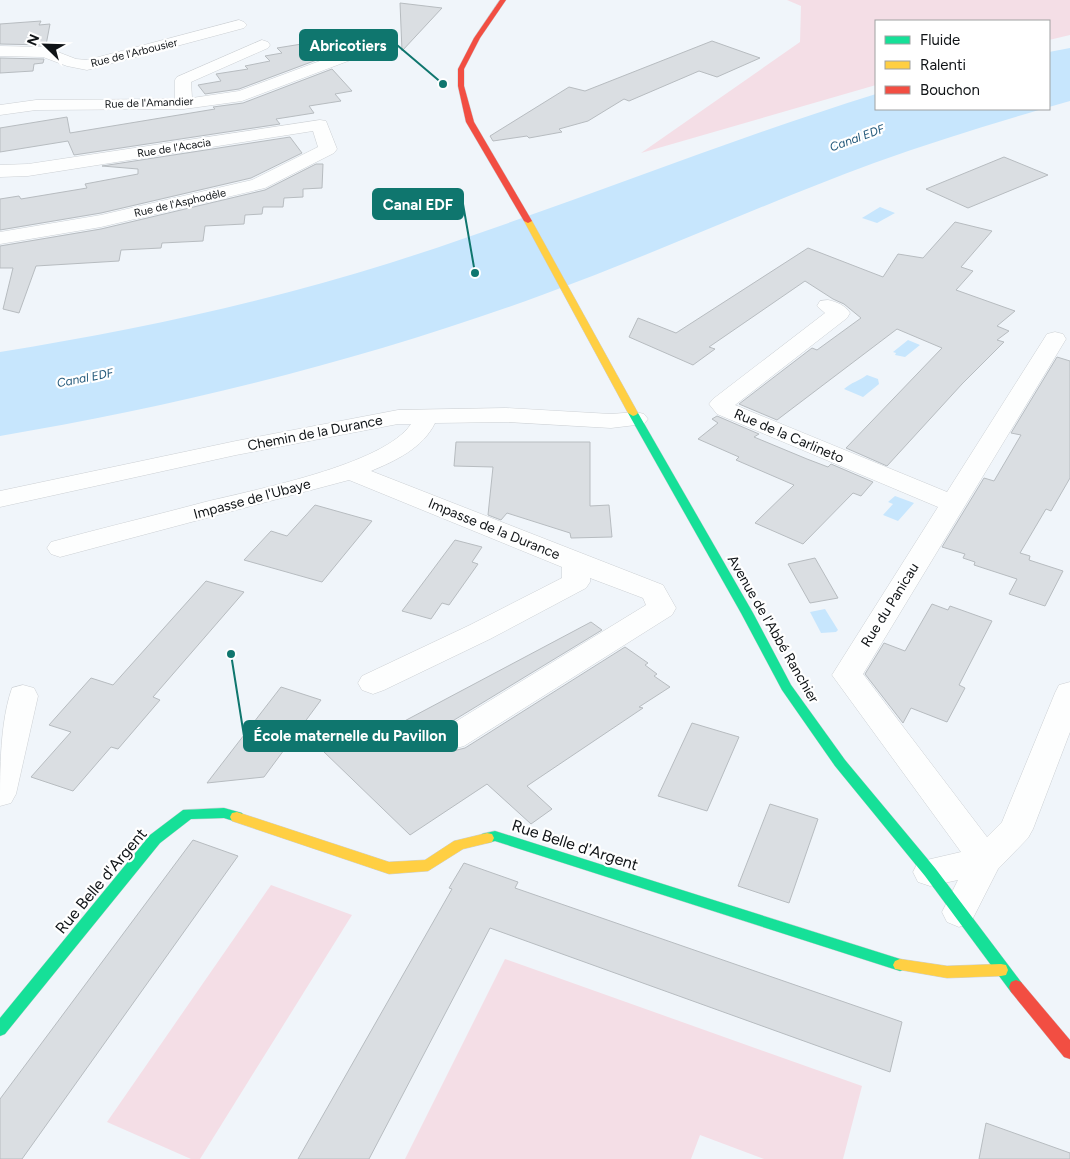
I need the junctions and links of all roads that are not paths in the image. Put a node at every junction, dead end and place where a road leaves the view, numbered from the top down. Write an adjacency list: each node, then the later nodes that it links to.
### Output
1 (503, 0): 16 (street, Avenue de l'Abbé Ranchier)
2 (239, 25): 4 (street, Rue de l'Arbousier)
3 (262, 45): 6 (street)
4 (0, 51)
5 (350, 56): 6 (street, Rue de l'Amandier)
6 (184, 104): 7 (street, Rue de l'Amandier)
7 (0, 110)
8 (320, 125): 9 (street, Rue de l'Acacia); 12 (street, Rue de l'Asphodèle)
9 (28, 170): 10 (street, Rue de l'Acacia); 11 (street, Rue de l'Acacia)
10 (0, 171)
11 (0, 176)
12 (0, 238)
13 (828, 306): 19 (street, Rue de la Carlineto)
14 (1055, 339): 19 (street, Rue du Panicau)
15 (427, 416): 16 (street, Chemin de la Durance); 17 (street, Impasse de l'Ubaye); 18 (street, Chemin de la Durance)
16 (636, 419): 28 (street, Avenue de l'Abbé Ranchier)
17 (349, 470): 20 (street, Impasse de l'Ubaye); 21 (street, Impasse de la Durance)
18 (0, 500)
19 (952, 504): 27 (street, Rue du Panicau)
20 (60, 548)
21 (576, 562): 22 (street, Impasse de la Durance); 25 (street)
22 (373, 683)
23 (1070, 693): 27 (street)
24 (22, 696): 26 (street)
25 (453, 738)
26 (0, 794)
27 (986, 860): 28 (street); 29 (street)
28 (930, 872): 29 (street, Avenue de l'Abbé Ranchier)
29 (959, 912): 30 (street, Avenue de l'Abbé Ranchier)
30 (1001, 970): 31 (street, Rue Belle d'Argent); 32 (street, Avenue de l'Abbé Ranchier)
31 (0, 1029)
32 (1070, 1052)

